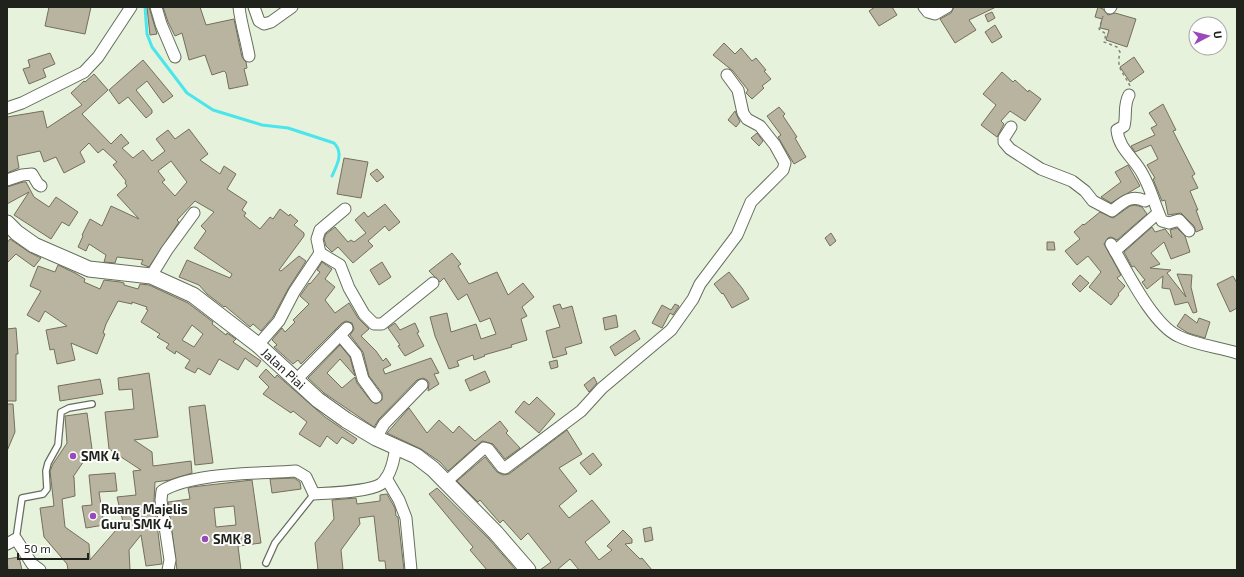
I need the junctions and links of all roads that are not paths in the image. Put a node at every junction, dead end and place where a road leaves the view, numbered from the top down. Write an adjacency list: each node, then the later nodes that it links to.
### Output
1 (131, 7): 12 (street)
2 (156, 7): 9 (street)
3 (240, 7): 8 (street)
4 (254, 7): 5 (street)
5 (292, 7)
6 (924, 7): 7 (street)
7 (947, 7)
8 (249, 56)
9 (175, 58)
10 (727, 75): 34 (street)
11 (1129, 95): 16 (street)
12 (7, 108)
13 (1011, 127): 16 (street)
14 (7, 180): 15 (street)
15 (41, 186)
16 (1152, 197): 19 (street)
17 (345, 209): 22 (street)
18 (194, 213): 23 (street)
19 (1158, 213): 21 (street); 26 (street)
20 (7, 223): 23 (street, Jalan Piai)
21 (1189, 231)
22 (320, 253): 24 (street); 25 (street)
23 (151, 276): 25 (street, Jalan Piai)
24 (434, 283)
25 (258, 345): 27 (street, Jalan Piai)
26 (1237, 353)
27 (296, 380): 29 (street); 31 (street, Jalan Piai)
28 (422, 385): 31 (street)
29 (376, 397)
30 (92, 404): 36 (lane)
31 (376, 438): 32 (street, Jalan Piai)
32 (396, 447): 33 (street); 34 (street, Jalan Piai)
33 (386, 478): 35 (street); 40 (street)
34 (447, 481): 41 (street, Jalan Piai)
35 (314, 494): 37 (lane); 39 (street)
36 (11, 541): 38 (street)
37 (266, 563)
38 (34, 568)
39 (168, 570)
40 (411, 570)
41 (528, 570)

